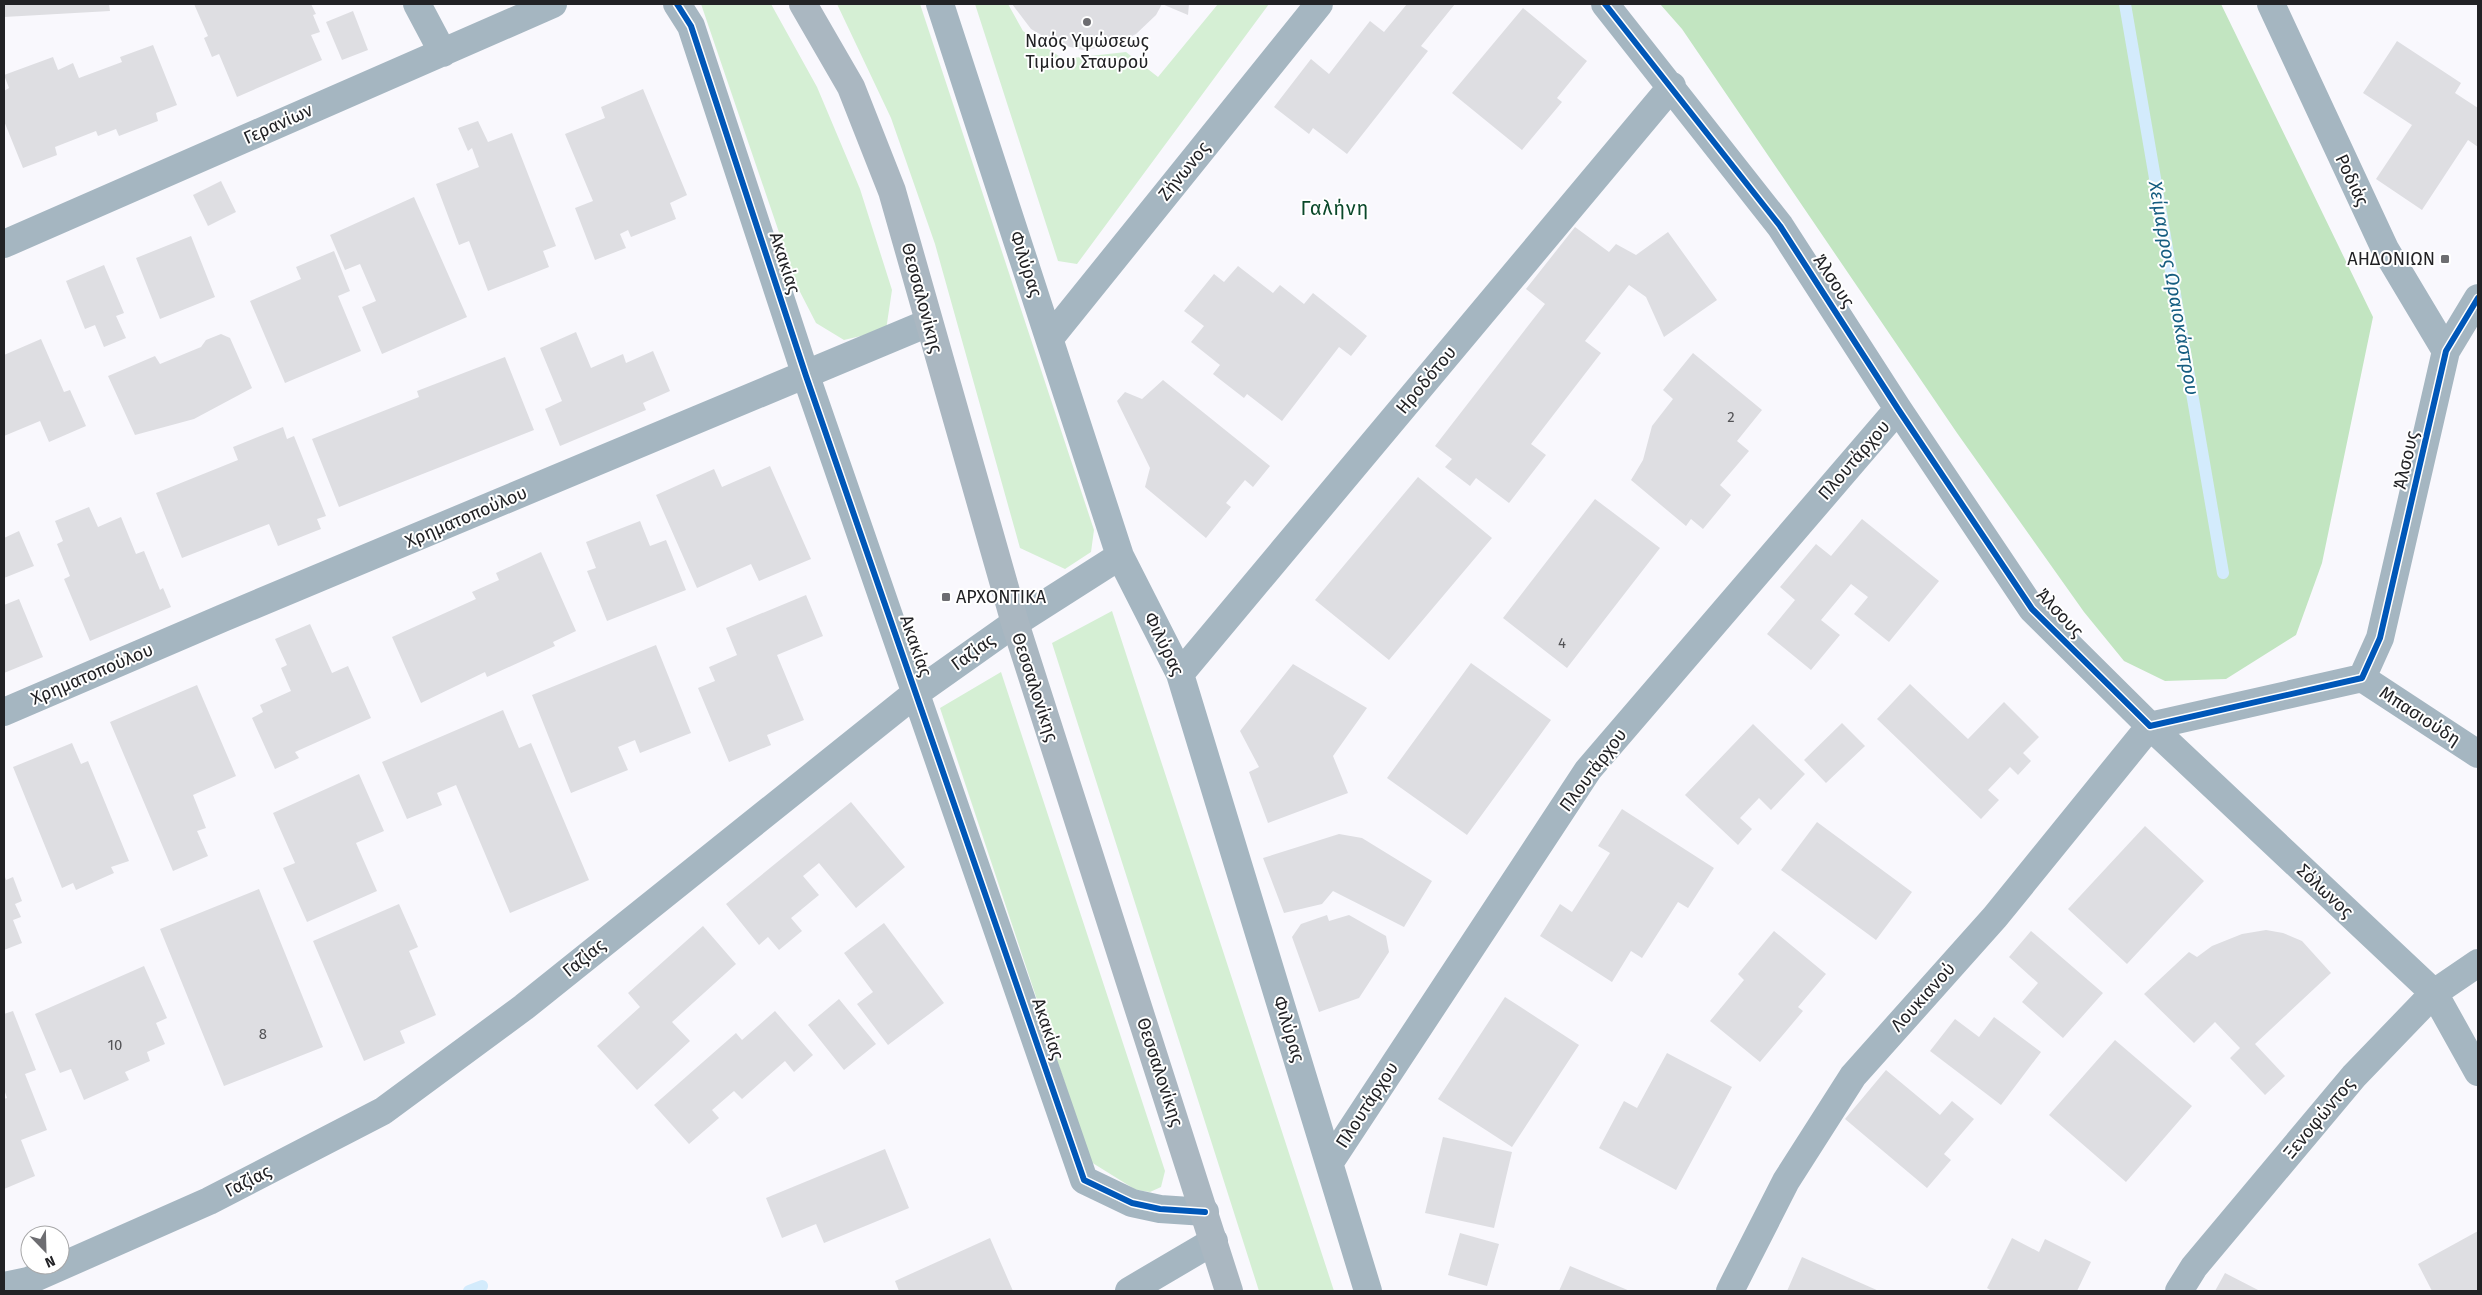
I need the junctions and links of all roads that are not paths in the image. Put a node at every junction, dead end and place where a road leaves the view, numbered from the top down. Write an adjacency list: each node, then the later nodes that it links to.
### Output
1 (417, 4): 9 (street)
2 (553, 4): 9 (street, Γερανίων)
3 (677, 4): 16 (street, Ακακίας)
4 (803, 4): 13 (main road, Θεσσαλονίκης)
5 (940, 4): 14 (street, Φιλύρας)
6 (1319, 4): 14 (street, Ζήνωνος)
7 (1605, 4): 10 (street, Άλσους)
8 (2271, 4): 15 (street, Ροδιάς)
9 (443, 52): 11 (street, Γερανίων)
10 (1672, 86): 17 (street, Άλσους); 20 (street, Ηροδότου)
11 (4, 244)
12 (2478, 298): 15 (street, Άλσους)
13 (928, 323): 16 (street, Χρηματοπούλου); 19 (main road, Θεσσαλονίκης)
14 (1050, 338): 18 (street, Φιλύρας)
15 (2446, 351): 21 (street, Άλσους)
16 (806, 376): 22 (street, Ακακίας); 23 (street, Χρηματοπούλου)
17 (1898, 409): 24 (street, Άλσους); 29 (street, Πλουτάρχου)
18 (1120, 556): 19 (street, Γαζίας); 20 (street, Φιλύρας)
19 (1014, 623): 22 (street, Γαζίας); 30 (main road, Θεσσαλονίκης)
20 (1180, 674): 29 (street, Φιλύρας)
21 (2362, 678): 24 (street); 25 (street, Μπασιούδη)
22 (916, 693): 30 (street, Ακακίας); 32 (street, Γαζίας)
23 (4, 712)
24 (2150, 726): 27 (street, Σόλωνος); 36 (street, Λουκιανού)
25 (2478, 754)
26 (2478, 962): 27 (street, Ξενοφώντος)
27 (2434, 994): 28 (street, Σόλωνος); 37 (street, Ξενοφώντος)
28 (2478, 1072)
29 (1330, 1162): 35 (street, Φιλύρας)
30 (1205, 1212): 31 (main road, Θεσσαλονίκης)
31 (1214, 1241): 33 (street); 34 (main road, Θεσσαλονίκης)
32 (4, 1286)
33 (1129, 1291)
34 (1229, 1291)
35 (1368, 1291)
36 (1730, 1291)
37 (2179, 1291)

